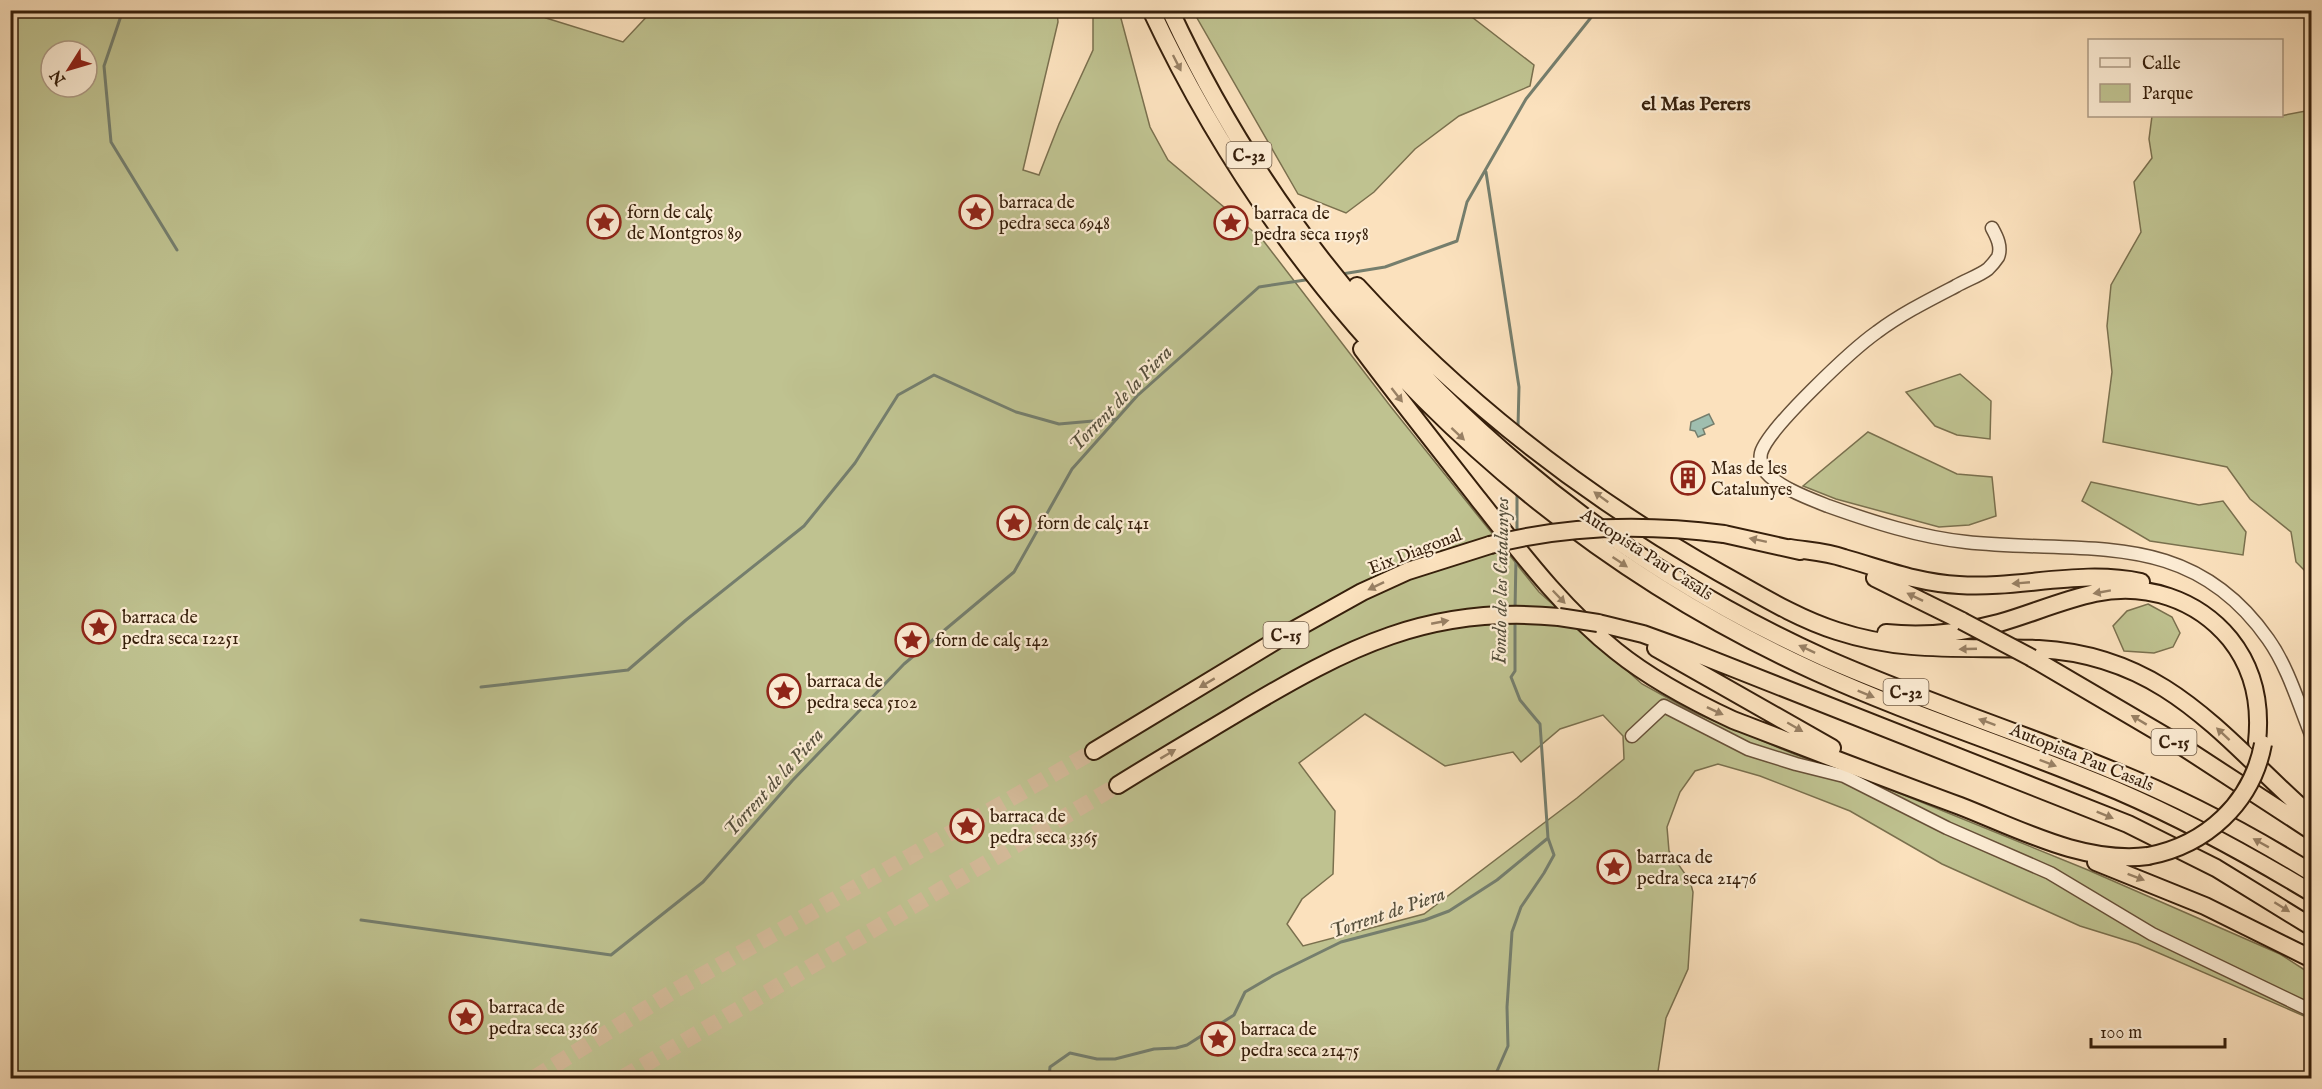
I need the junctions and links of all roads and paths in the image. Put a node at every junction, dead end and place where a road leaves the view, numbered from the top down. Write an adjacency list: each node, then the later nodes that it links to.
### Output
1 (1151, 10): 4 (highway, Autopista Pau Casals / C-32, one-way to 4)
2 (1170, 10): 4 (highway)
3 (1992, 228): 9 (street)
4 (1331, 278): 6 (highway, one-way to 4); 14 (highway, one-way to 14); 17 (highway, Autopista Pau Casals / C-32, one-way to 4); 18 (highway, Autopista Pau Casals / C-32, one-way to 18)
5 (1790, 548): 10 (highway, one-way to 5); 11 (highway, Eix Diagonal / C-15, one-way to 11, bridge); 15 (highway, C-15, one-way to 5, bridge)
6 (1696, 559): 10 (highway, one-way to 6); 13 (highway, one-way to 6)
7 (1616, 627): 12 (highway, C-15, one-way to 7, bridge); 16 (highway, one-way to 16); 19 (highway, C-15, one-way to 19)
8 (1632, 736): 21 (street)
9 (2312, 736)
10 (2260, 743): 16 (highway)
11 (1094, 751)
12 (1118, 785)
13 (2312, 817)
14 (2004, 823): 16 (highway); 20 (highway, one-way to 20)
15 (2312, 831)
16 (2147, 854)
17 (2312, 873)
18 (2312, 893)
19 (2312, 927)
20 (2312, 959)
21 (2312, 1011)

